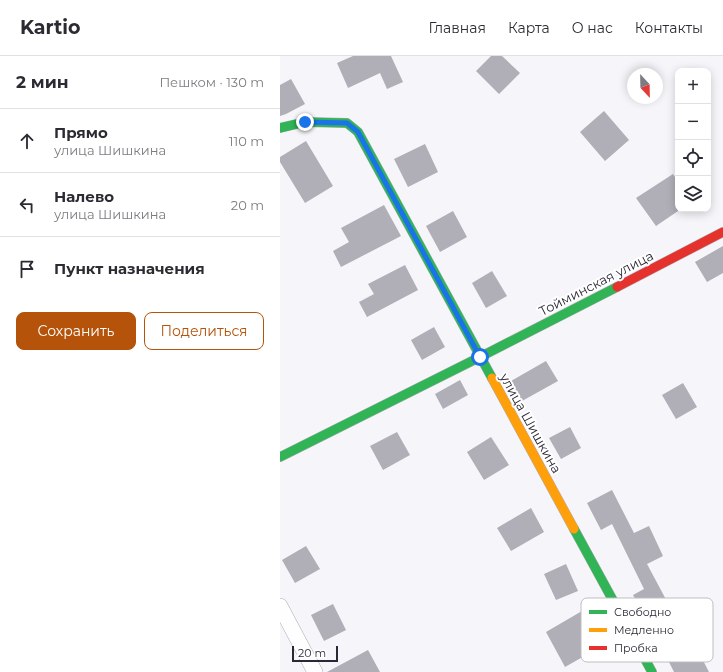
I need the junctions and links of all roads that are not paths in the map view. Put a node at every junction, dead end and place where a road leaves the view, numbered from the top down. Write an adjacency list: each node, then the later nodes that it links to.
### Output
1 (280, 128): 3 (street, улица Шишкина)
2 (723, 232): 3 (street, Тойминская улица)
3 (480, 357): 4 (street, Тойминская улица); 5 (street, улица Шишкина)
4 (280, 457)
5 (612, 598)
6 (280, 606): 8 (street)
7 (647, 662): 9 (street, улица Шишкина)
8 (315, 672)
9 (652, 672)

